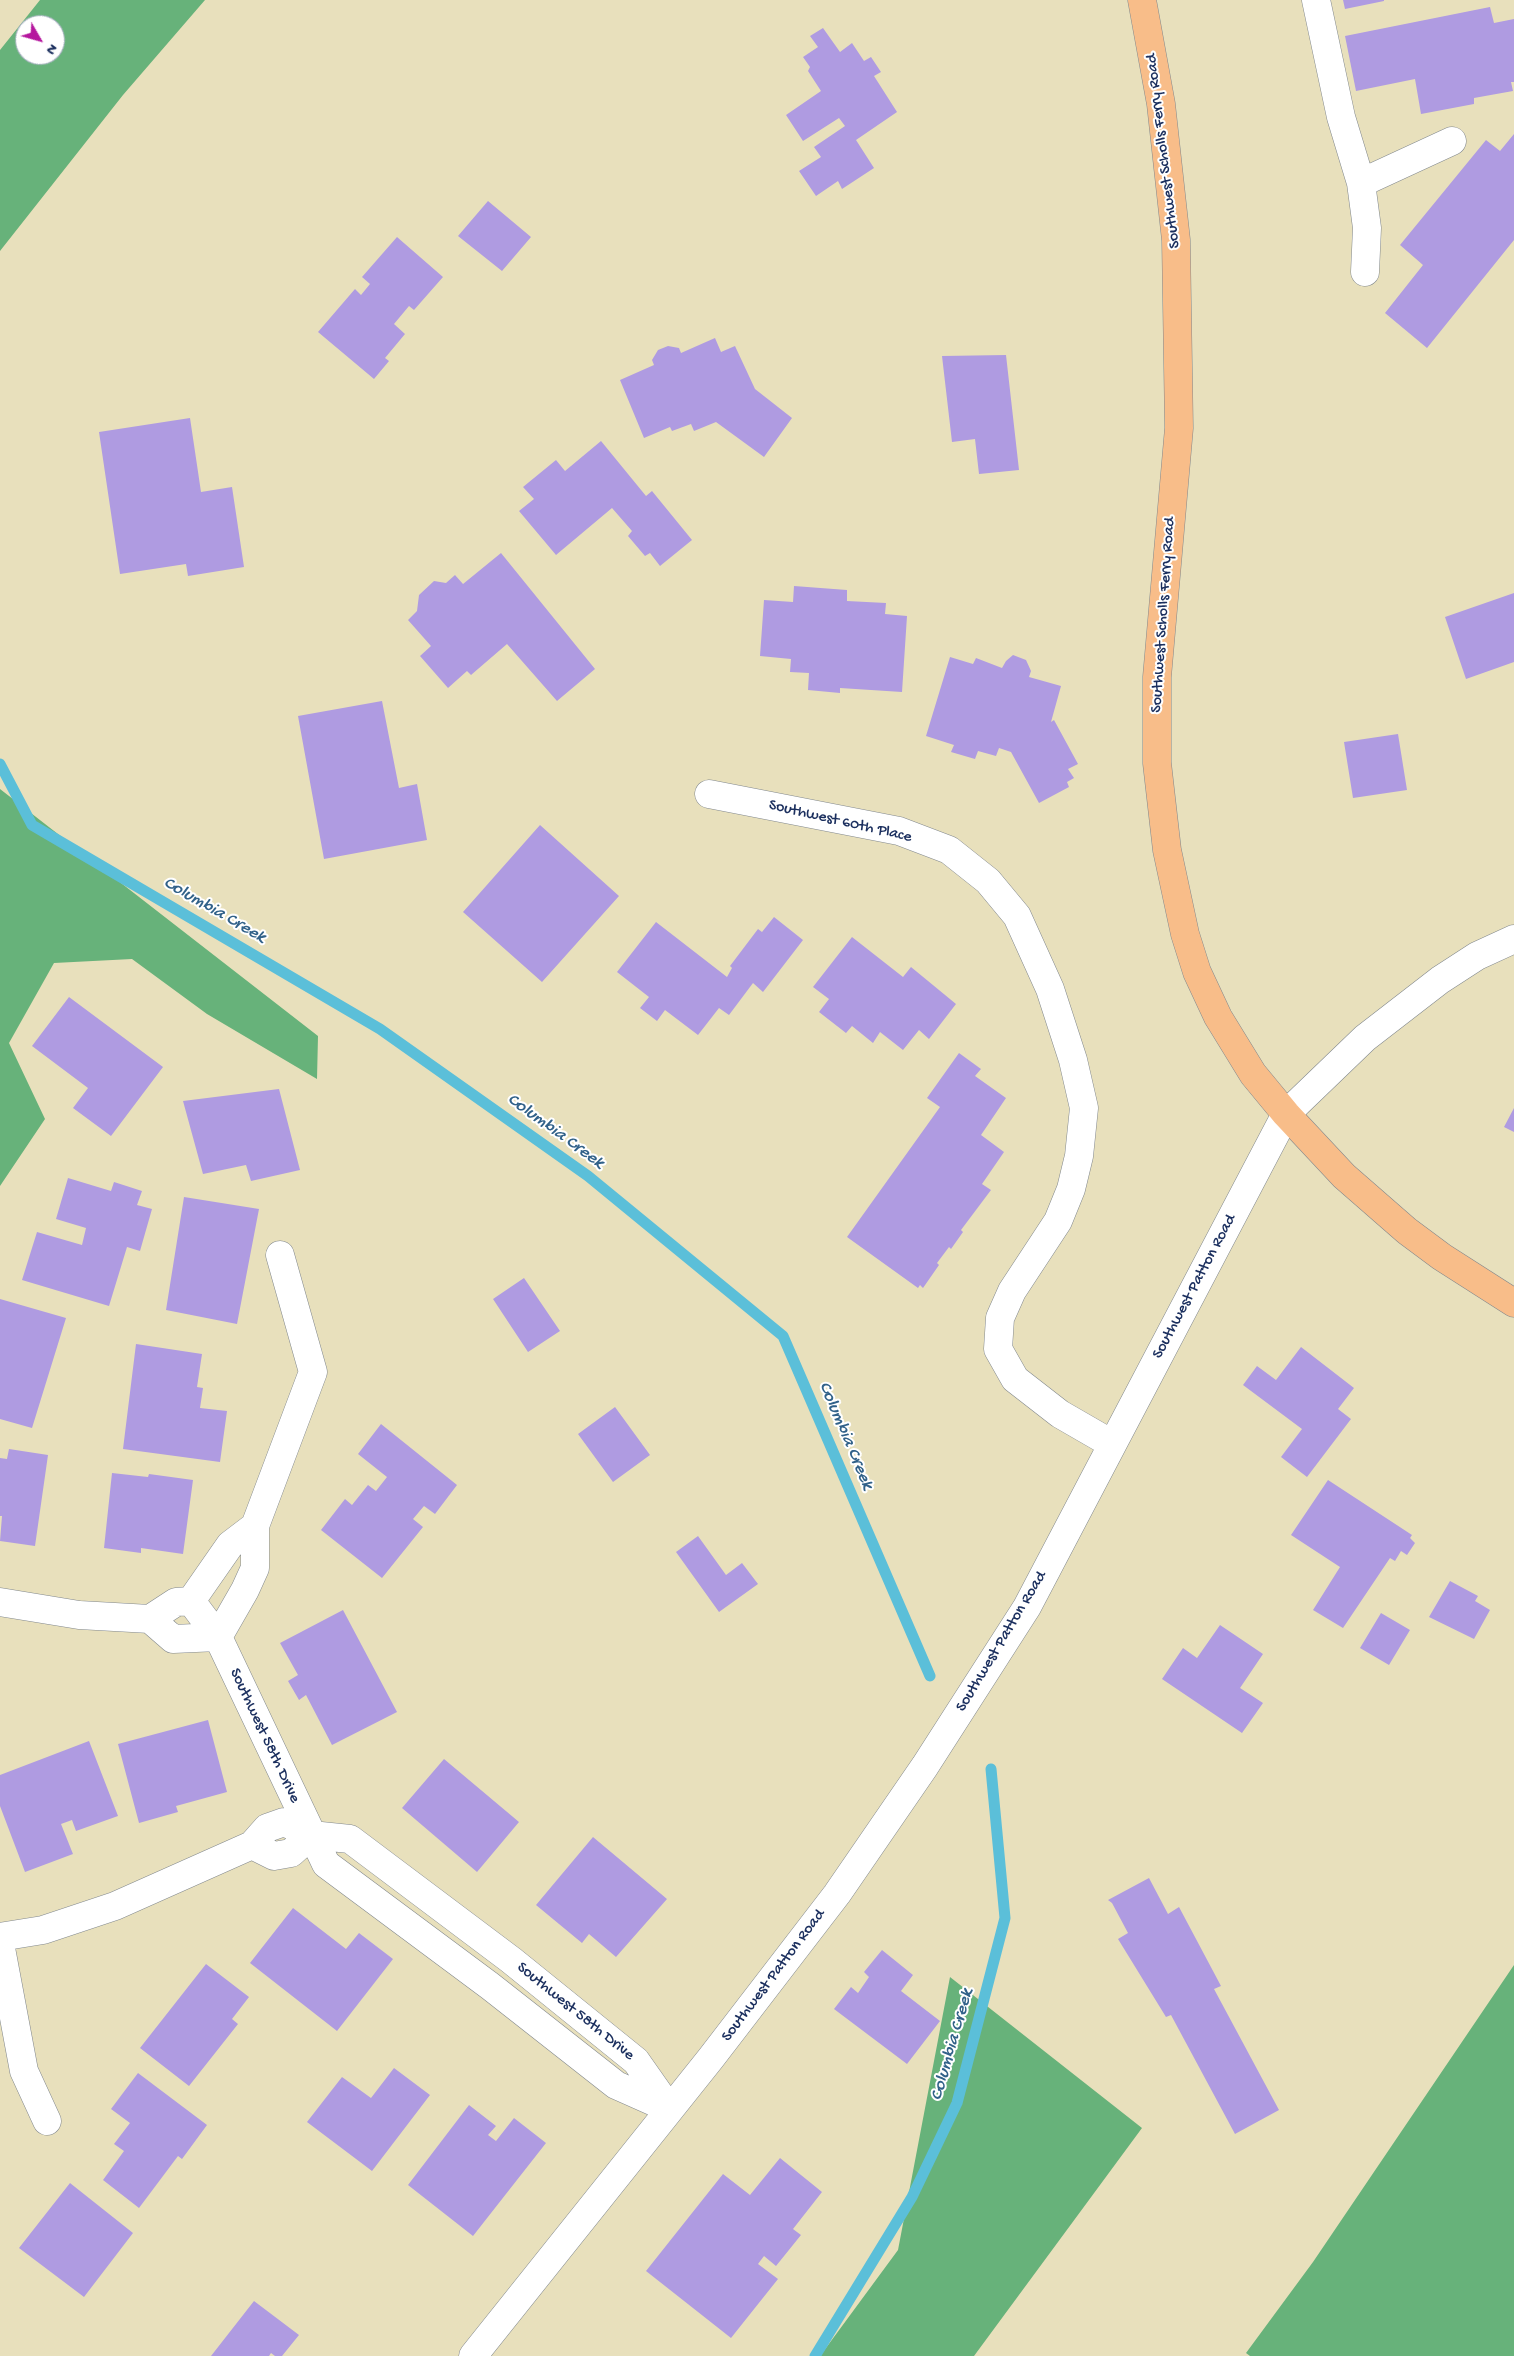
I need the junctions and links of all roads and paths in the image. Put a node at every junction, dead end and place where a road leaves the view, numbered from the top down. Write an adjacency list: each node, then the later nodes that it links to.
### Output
1 (1142, 0): 8 (main road, Southwest Scholls Ferry Road)
2 (1316, 0): 4 (street)
3 (1452, 141): 4 (street)
4 (1361, 183): 5 (street)
5 (1365, 272)
6 (709, 794): 11 (street, Southwest 60th Place)
7 (1514, 939): 8 (street, Southwest Patton Road)
8 (1286, 1114): 10 (main road, Southwest Scholls Ferry Road); 11 (street, Southwest Patton Road)
9 (280, 1255): 12 (street)
10 (1514, 1303)
11 (1112, 1444): 22 (street, Southwest Patton Road)
12 (255, 1526): 13 (street); 16 (street)
13 (191, 1601): 15 (street); 16 (street, Southwest 58th Drive)
14 (0, 1602): 15 (street)
15 (150, 1619): 16 (street)
16 (218, 1636): 17 (street, Southwest 58th Drive)
17 (311, 1835): 18 (street); 20 (street, Southwest 58th Drive); 21 (street, Southwest 58th Drive)
18 (0, 1937)
19 (0, 1943): 23 (street)
20 (511, 1960): 21 (street); 22 (street, Southwest 58th Drive)
21 (490, 1986): 22 (street, Southwest 58th Drive)
22 (670, 2109): 24 (street, Southwest Patton Road)
23 (47, 2121)
24 (473, 2356)

